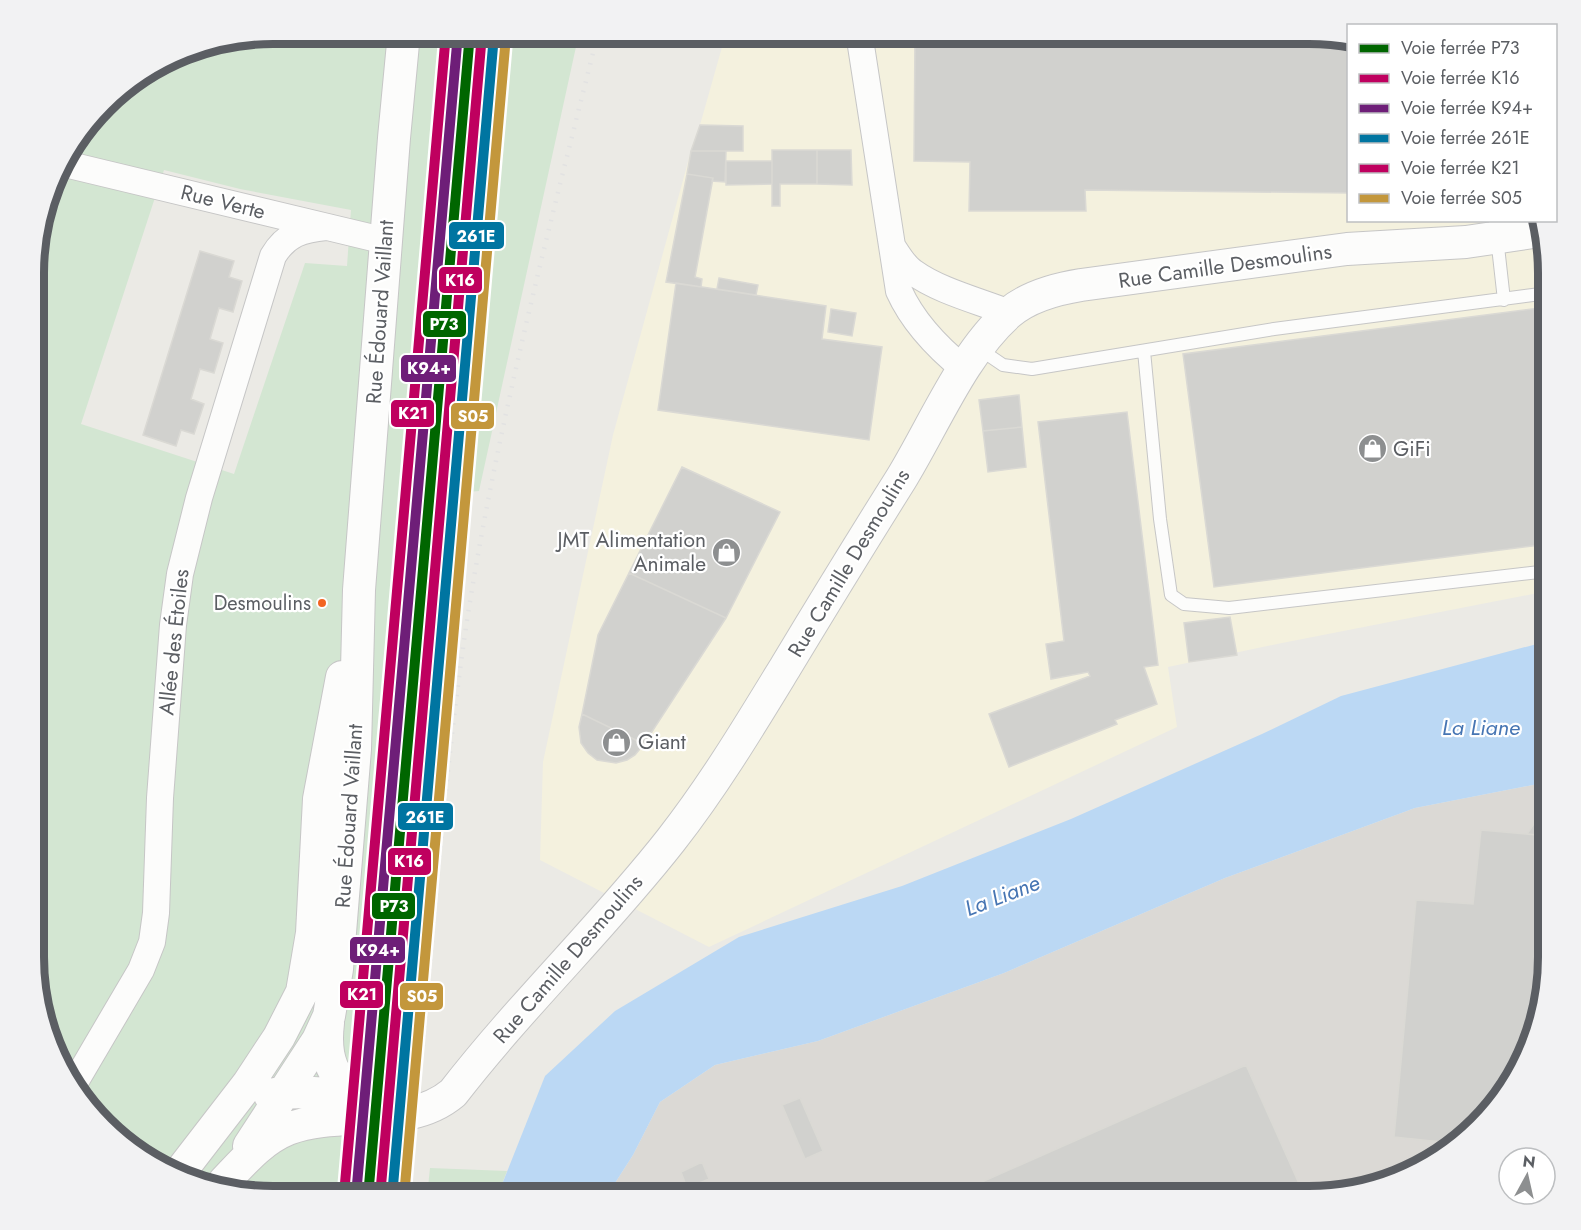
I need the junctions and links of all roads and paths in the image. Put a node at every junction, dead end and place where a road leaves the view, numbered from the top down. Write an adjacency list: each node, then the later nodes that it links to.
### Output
1 (403, 44): 8 (street, Rue Édouard Vaillant)
2 (861, 44): 9 (street)
3 (70, 165): 5 (street, Rue Verte)
4 (1460, 222): 10 (street, Rue Camille Desmoulins)
5 (326, 227): 8 (street, Rue Verte); 20 (street, Allée des Étoiles)
6 (1496, 229): 7 (street, Rue Camille Desmoulins); 10 (street, Rue Camille Desmoulins); 12 (lane)
7 (1534, 231)
8 (386, 241): 17 (street, Rue Édouard Vaillant)
9 (892, 246): 13 (street); 15 (street)
10 (1347, 249): 13 (street, Rue Camille Desmoulins)
11 (1538, 295): 12 (lane)
12 (1504, 300): 14 (lane)
13 (1009, 313): 15 (street, Rue Camille Desmoulins)
14 (1144, 351): 15 (lane); 16 (lane)
15 (971, 359): 21 (street, Rue Camille Desmoulins)
16 (1538, 572)
17 (359, 590): 18 (street, Rue Édouard Vaillant); 19 (street, Rue Édouard Vaillant)
18 (302, 992): 22 (street); 24 (street, Rue Édouard Vaillant)
19 (329, 1016): 22 (street, Rue Édouard Vaillant); 23 (street)
20 (78, 1078)
21 (464, 1078): 23 (street, Rue Camille Desmoulins); 25 (street, Rue Camille Desmoulins)
22 (295, 1087): 23 (street, Rue Camille Desmoulins); 24 (street, Rue Camille Desmoulins); 25 (street); 27 (street, Rue Édouard Vaillant)
23 (364, 1098)
24 (224, 1117): 26 (street, Rue Édouard Vaillant)
25 (335, 1120): 28 (street, Rue Camille Desmoulins)
26 (183, 1168)
27 (224, 1181)
28 (225, 1181)

